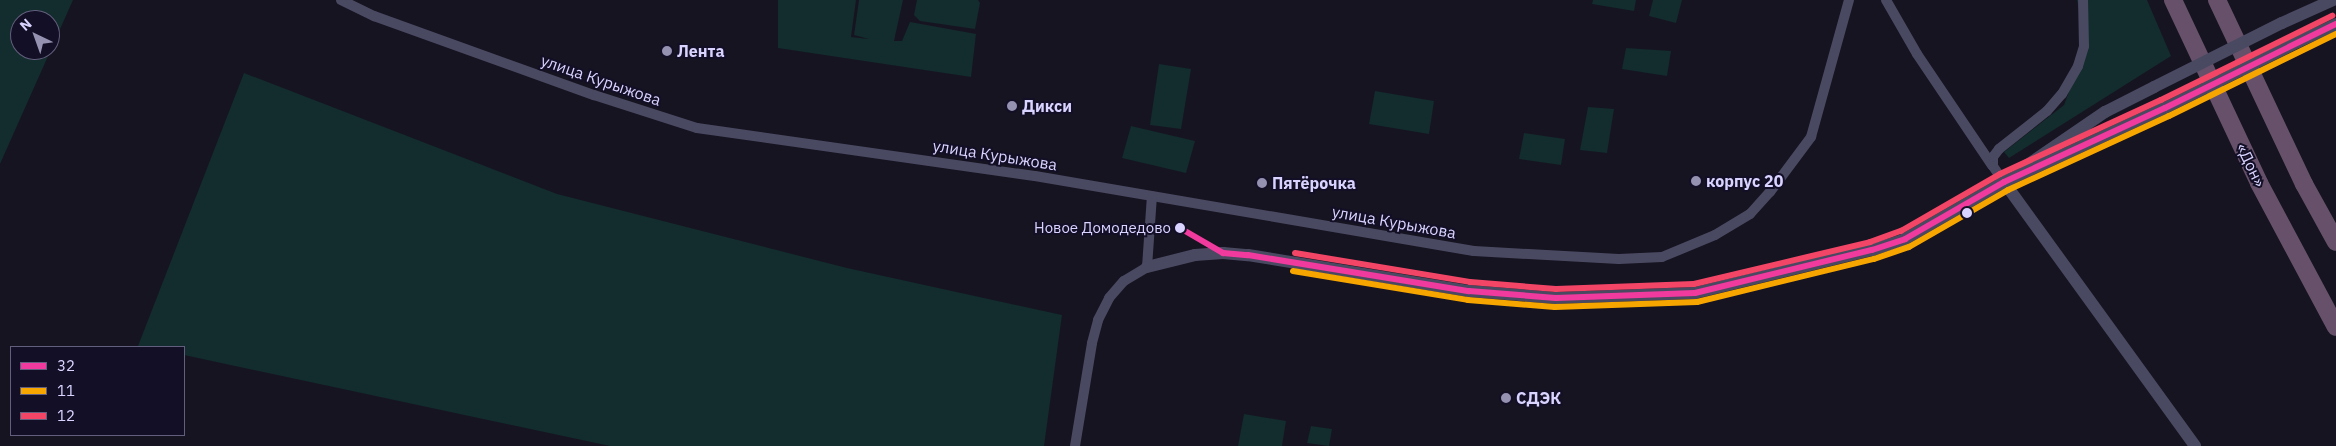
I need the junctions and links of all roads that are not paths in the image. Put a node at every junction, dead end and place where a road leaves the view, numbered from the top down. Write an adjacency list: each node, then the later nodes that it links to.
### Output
1 (341, 0): 11 (street, улица Курыжова)
2 (1849, 0): 11 (street, улица Курыжова)
3 (1886, 0): 9 (street)
4 (2083, 0): 9 (street)
5 (2173, 0): 14 (highway, «Дон»)
6 (2217, 0): 12 (highway)
7 (2333, 0): 10 (street, bridge)
8 (2336, 24): 10 (street, bridge)
9 (1993, 166): 10 (street)
10 (2004, 182): 13 (street); 16 (street)
11 (1152, 196): 13 (street)
12 (2336, 242)
13 (1147, 267): 15 (street)
14 (2336, 327)
15 (1075, 446)
16 (2195, 446)

